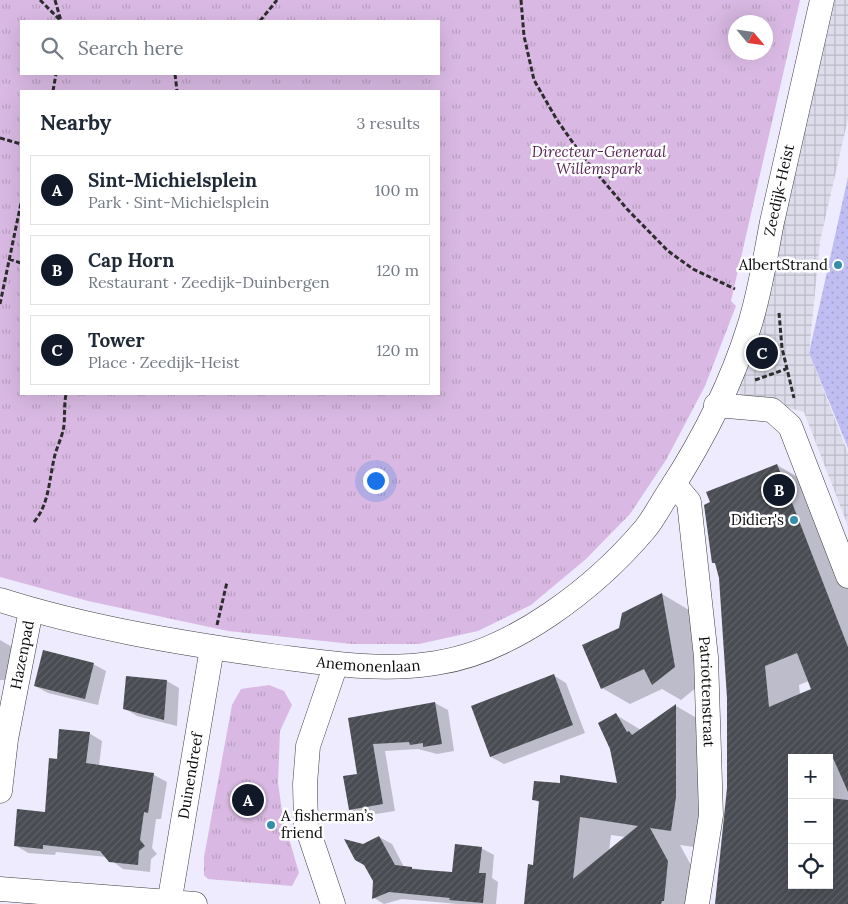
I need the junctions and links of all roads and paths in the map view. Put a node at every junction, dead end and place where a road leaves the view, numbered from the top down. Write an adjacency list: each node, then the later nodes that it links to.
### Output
1 (40, 0): 6 (path)
2 (55, 0): 7 (path)
3 (277, 0): 8 (path)
4 (521, 0): 18 (path)
5 (822, 0): 21 (street, Zeedijk-Heist)
6 (60, 20)
7 (61, 20)
8 (261, 20)
9 (56, 75): 11 (path)
10 (175, 75): 12 (path)
11 (53, 90)
12 (177, 90)
13 (0, 138): 14 (path)
14 (20, 144)
15 (20, 206): 16 (path)
16 (8, 259): 17 (path); 19 (path)
17 (20, 263)
18 (737, 290)
19 (0, 304)
20 (66, 395): 23 (path)
21 (721, 396): 22 (street, Zeedijk-Heist); 24 (street)
22 (674, 484): 29 (street, Anemonenlaan); 35 (street, Patriottenstraat)
23 (34, 522)
24 (848, 576)
25 (227, 582): 28 (path)
26 (0, 600): 27 (street, Anemonenlaan)
27 (31, 610): 28 (street, Anemonenlaan); 30 (street, Hazenpad)
28 (212, 648): 29 (street, Anemonenlaan); 32 (street, Duinendreef)
29 (336, 664): 34 (street)
30 (0, 791)
31 (0, 889): 32 (street)
32 (169, 903): 33 (street)
33 (195, 904)
34 (333, 904)
35 (697, 904)

